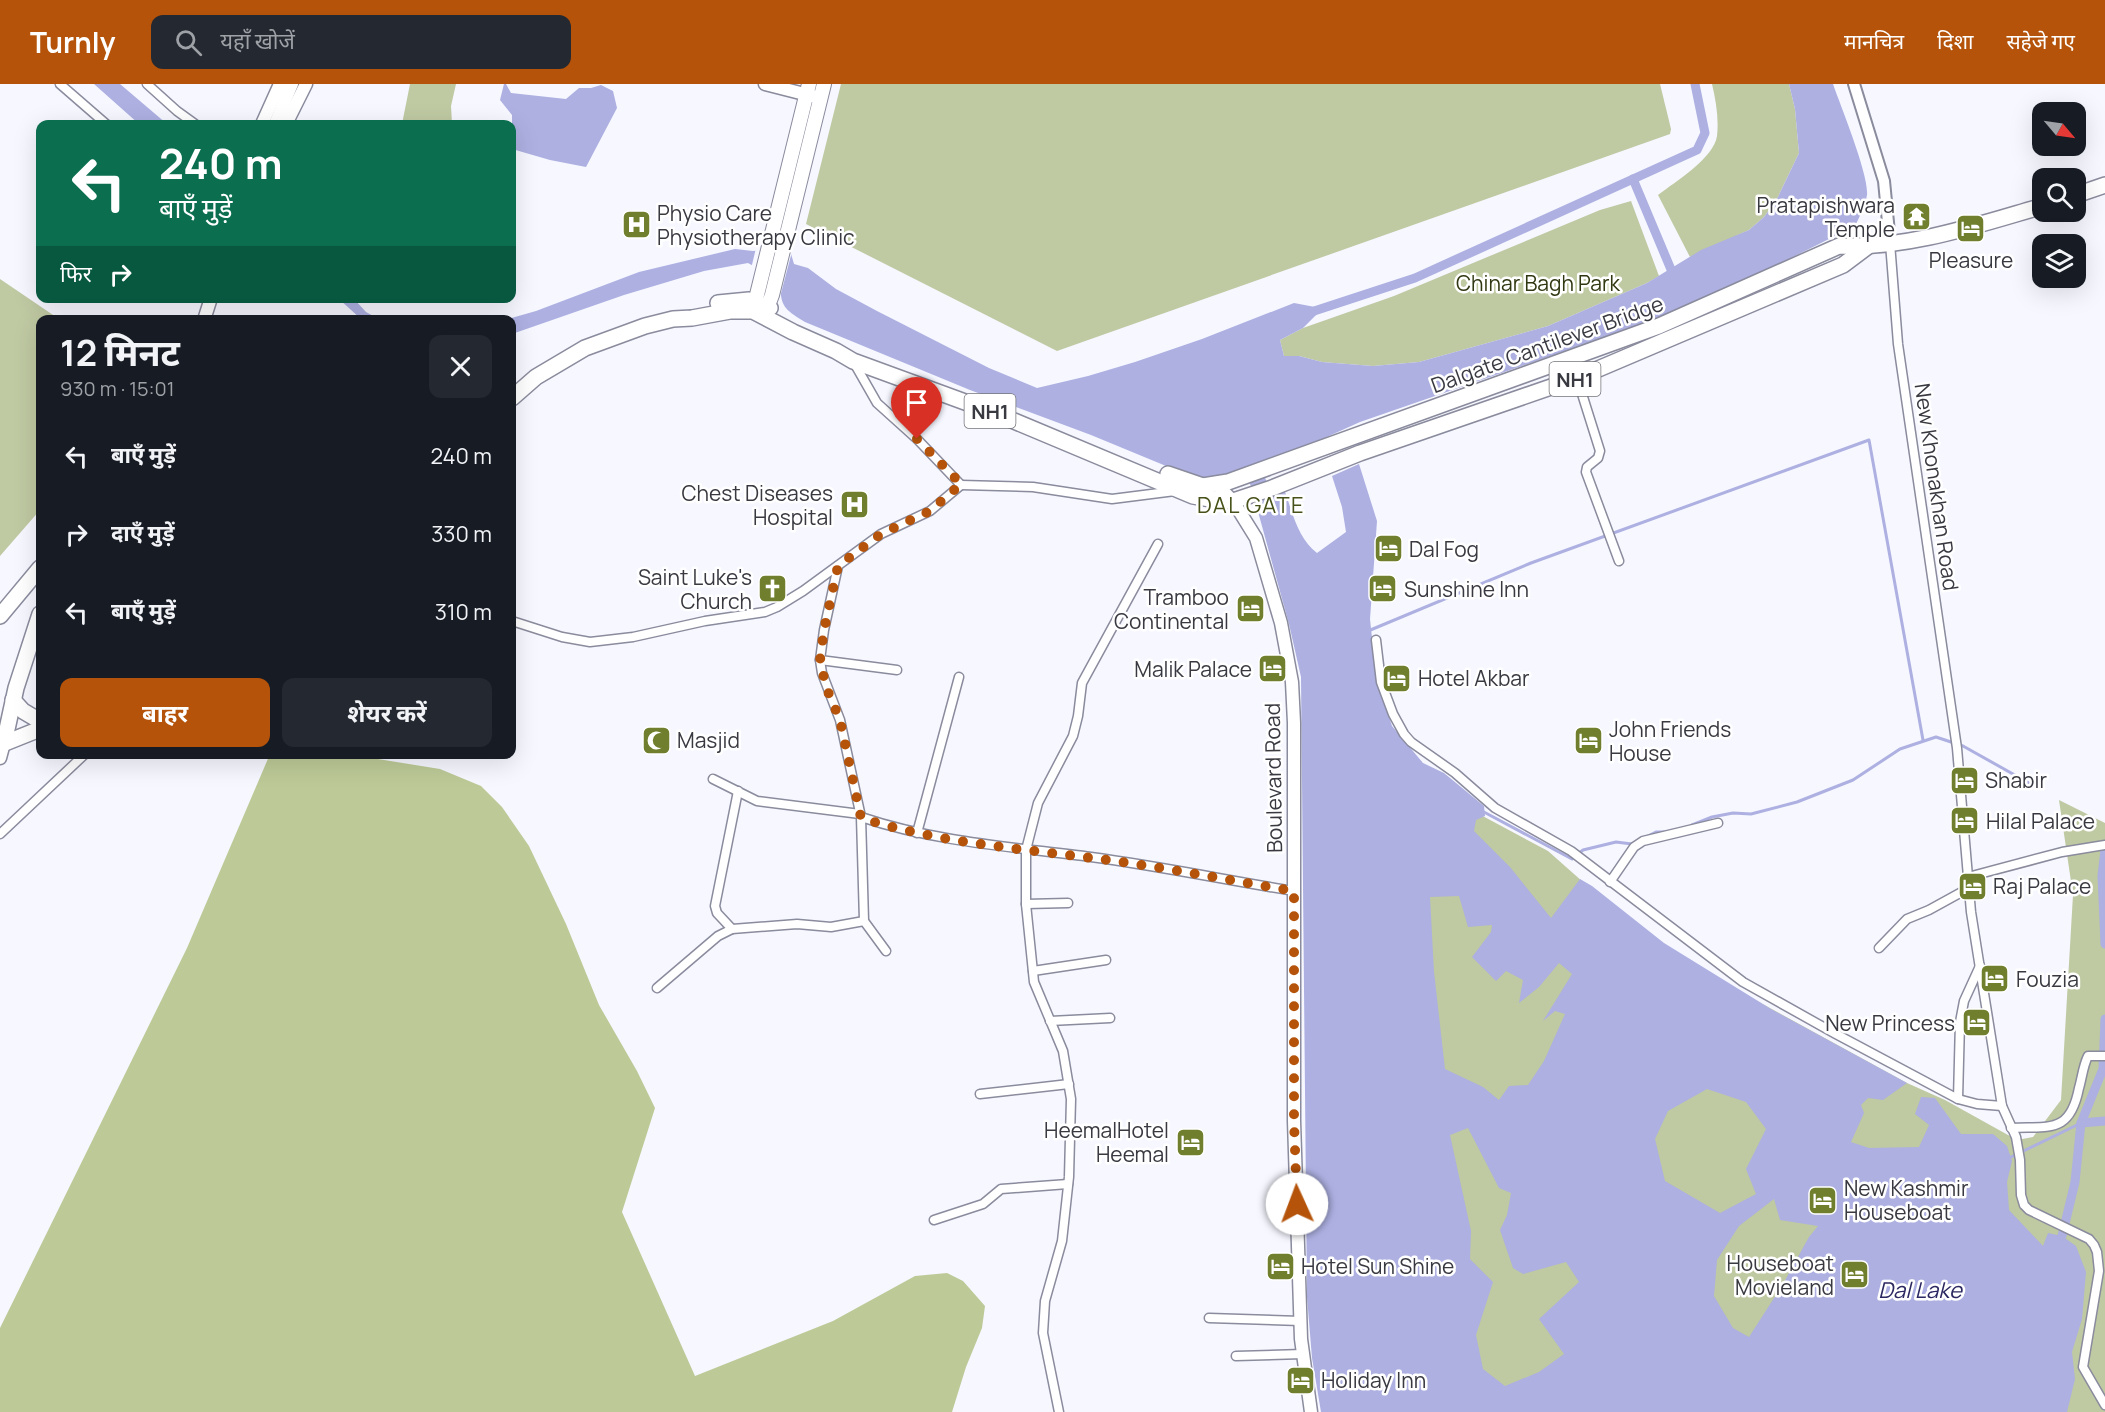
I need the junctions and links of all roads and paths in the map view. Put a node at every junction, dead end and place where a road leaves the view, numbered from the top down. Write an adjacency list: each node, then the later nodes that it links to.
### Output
1 (60, 84): 10 (street)
2 (147, 84): 11 (street)
3 (280, 84): 12 (main road)
4 (292, 84): 13 (main road)
5 (306, 84): 14 (main road)
6 (765, 84): 9 (main road)
7 (824, 84): 9 (main road)
8 (1854, 84): 18 (street)
9 (812, 92): 20 (main road)
10 (101, 120)
11 (189, 120)
12 (264, 120)
13 (277, 120)
14 (288, 120)
15 (2105, 185): 16 (highway)
16 (2086, 192)
17 (2032, 209): 18 (highway, NH1)
18 (1890, 243): 19 (highway, NH1); 55 (street, New Khonakhan Road)
19 (1867, 247): 23 (highway, NH1); 25 (highway, Dalgate Cantilever Bridge / NH1)
20 (762, 303): 21 (highway, NH1); 22 (highway, NH1); 24 (highway)
21 (853, 361): 22 (highway, NH1); 27 (street)
22 (897, 373): 28 (highway, NH1); 29 (highway, NH1)
23 (1576, 378): 26 (highway, NH1); 32 (street)
24 (516, 394)
25 (1448, 404): 26 (highway); 28 (highway, Dalgate Cantilever Bridge / NH1)
26 (1453, 422): 30 (highway, NH1)
27 (961, 484): 29 (street); 33 (street)
28 (1216, 484): 30 (main road, Boulevard Road)
29 (1180, 490): 30 (highway, NH1)
30 (1240, 499): 58 (main road, Boulevard Road)
31 (1158, 544): 54 (street)
32 (1619, 561)
33 (838, 566): 36 (street); 39 (street)
34 (36, 573): 35 (highway)
35 (0, 616)
36 (516, 622)
37 (36, 627): 42 (highway)
38 (1376, 640): 56 (street)
39 (820, 660): 40 (street); 49 (street)
40 (897, 670)
41 (958, 677): 51 (street)
42 (13, 700): 43 (highway); 45 (highway)
43 (36, 719)
44 (36, 731): 45 (highway)
45 (1, 749)
46 (80, 759): 52 (street)
47 (713, 779): 48 (street)
48 (738, 790): 49 (street); 62 (street)
49 (861, 816): 51 (street); 61 (street)
50 (1718, 823): 56 (street)
51 (917, 833): 54 (street)
52 (0, 834)
53 (2105, 845): 55 (street)
54 (1026, 850): 58 (street); 60 (street)
55 (1968, 877): 57 (street, New Khonakhan Road)
56 (1610, 882): 74 (street)
57 (1969, 888): 63 (street); 66 (street, New Khonakhan Road)
58 (1294, 891): 80 (main road, Boulevard Road)
59 (1068, 903): 60 (street)
60 (1026, 904): 67 (street)
61 (864, 921): 62 (street); 64 (street)
62 (732, 929): 68 (street)
63 (1878, 948)
64 (886, 951)
65 (1106, 960): 67 (street)
66 (1980, 966): 74 (street); 75 (street, New Khonakhan Road)
67 (1033, 971): 70 (street)
68 (657, 988)
69 (1110, 1018): 70 (street)
70 (1050, 1021): 72 (street)
71 (2105, 1056): 76 (street)
72 (1069, 1084): 73 (street); 77 (street)
73 (980, 1094)
74 (1958, 1099): 75 (street)
75 (2002, 1106): 76 (street, New Khonakhan Road)
76 (2011, 1128): 83 (street, New Khonakhan Road)
77 (1068, 1184): 78 (street); 84 (street)
78 (934, 1220)
79 (1209, 1318): 80 (street)
80 (1300, 1321): 81 (main road, Boulevard Road)
81 (1303, 1354): 82 (street); 85 (main road, Boulevard Road)
82 (1236, 1356)
83 (2105, 1405)
84 (1059, 1412)
85 (1311, 1412)

